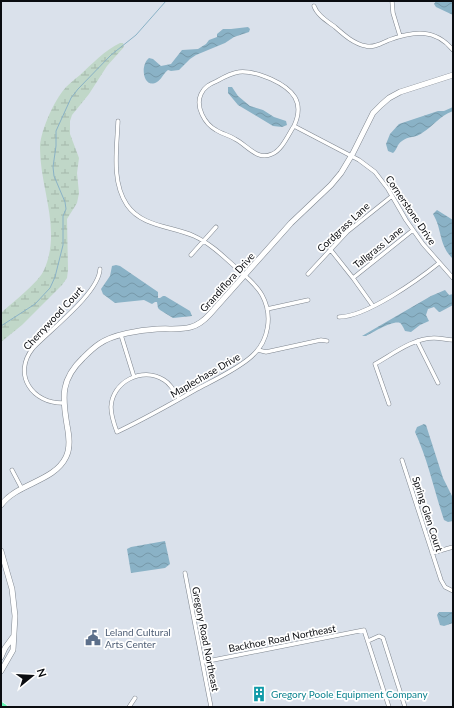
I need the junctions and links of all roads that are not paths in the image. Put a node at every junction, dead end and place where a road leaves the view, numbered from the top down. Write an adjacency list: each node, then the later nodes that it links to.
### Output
1 (392, 1): 3 (street)
2 (314, 6): 3 (street)
3 (400, 36): 4 (street)
4 (453, 50)
5 (453, 75): 8 (street, Grandiflora Drive)
6 (118, 121): 12 (street, Maplechase Drive)
7 (294, 126): 7 (street); 8 (street, Cornerstone Drive)
8 (352, 156): 9 (street, Cornerstone Drive); 18 (street, Grandiflora Drive)
9 (392, 196): 11 (street, Cornerstone Drive); 13 (street, Cordgrass Lane)
10 (216, 226): 12 (street)
11 (413, 230): 15 (street, Cornerstone Drive); 19 (street, Tallgrass Lane)
12 (204, 241): 14 (street); 18 (street, Maplechase Drive)
13 (330, 250): 17 (street, Cordgrass Lane); 19 (street)
14 (191, 255)
15 (439, 263): 20 (street, Cornerstone Drive); 22 (street)
16 (100, 269): 33 (street, Cherrywood Court)
17 (308, 274)
18 (245, 275): 23 (street, Maplechase Drive); 25 (street, Grandiflora Drive)
19 (353, 278): 22 (street)
20 (453, 278)
21 (308, 300): 23 (street)
22 (373, 306): 24 (street)
23 (267, 310): 29 (street, Maplechase Drive)
24 (339, 317)
25 (122, 335): 30 (street); 33 (street, Grandiflora Drive)
26 (453, 340): 28 (street)
27 (327, 341): 29 (street)
28 (417, 341): 31 (street); 34 (street)
29 (258, 350): 32 (street, Maplechase Drive)
30 (134, 377): 32 (street); 32 (street, Maplechase Drive)
31 (438, 383)
32 (180, 399)
33 (64, 403): 37 (street, Grandiflora Drive)
34 (388, 404)
35 (402, 460): 41 (street, Spring Glen Court)
36 (12, 470): 37 (street)
37 (22, 489): 38 (street, Grandiflora Drive)
38 (1, 505)
39 (453, 547): 41 (street)
40 (1, 551): 44 (street)
41 (432, 553): 43 (street, Spring Glen Court)
42 (185, 573): 47 (street, Gregory Road Northeast)
43 (453, 591)
44 (13, 637): 46 (street); 48 (street)
45 (368, 641): 47 (street, Backhoe Road Northeast); 52 (street); 53 (street)
46 (1, 657)
47 (203, 662): 51 (street, Gregory Road Northeast)
48 (1, 671)
49 (135, 698): 50 (street)
50 (129, 707)
51 (212, 707)
52 (389, 707)
53 (405, 707)

